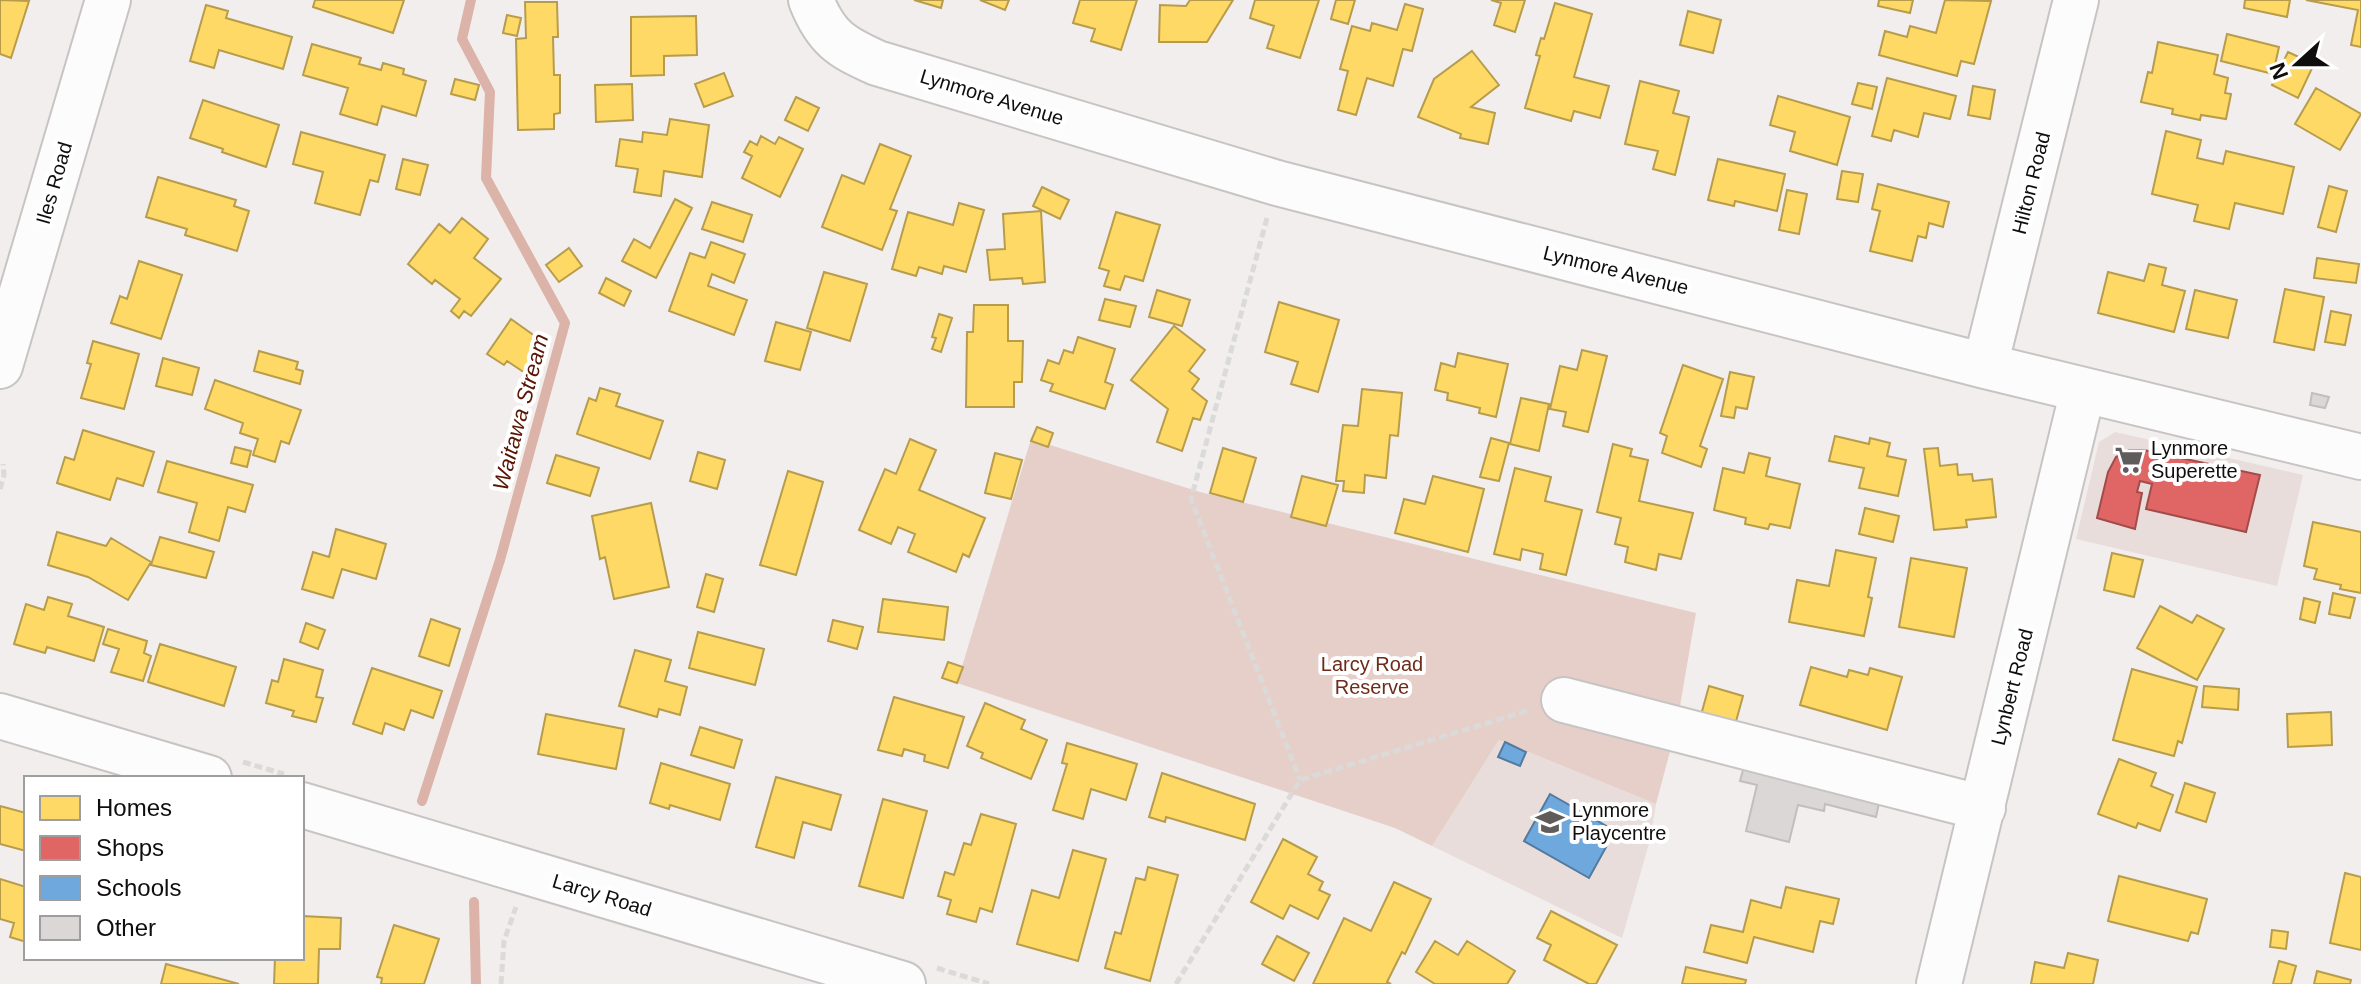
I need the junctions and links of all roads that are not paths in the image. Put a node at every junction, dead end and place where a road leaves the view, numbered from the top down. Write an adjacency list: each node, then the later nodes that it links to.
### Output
1 (108, 0): 4 (street, Iles Road)
2 (811, 0): 5 (street, Lynmore Avenue)
3 (2076, 0): 5 (street, Hilton Road)
4 (0, 366)
5 (1985, 366): 6 (street, Lynmore Avenue)
6 (2083, 390): 7 (street, Lynmore Avenue); 12 (street, Lynbert Road)
7 (2361, 457)
8 (1564, 700): 12 (street)
9 (0, 716): 10 (street)
10 (202, 776)
11 (304, 806): 13 (street, Larcy Road)
12 (1983, 808): 14 (street, Lynbert Road)
13 (903, 984)
14 (1939, 984)

